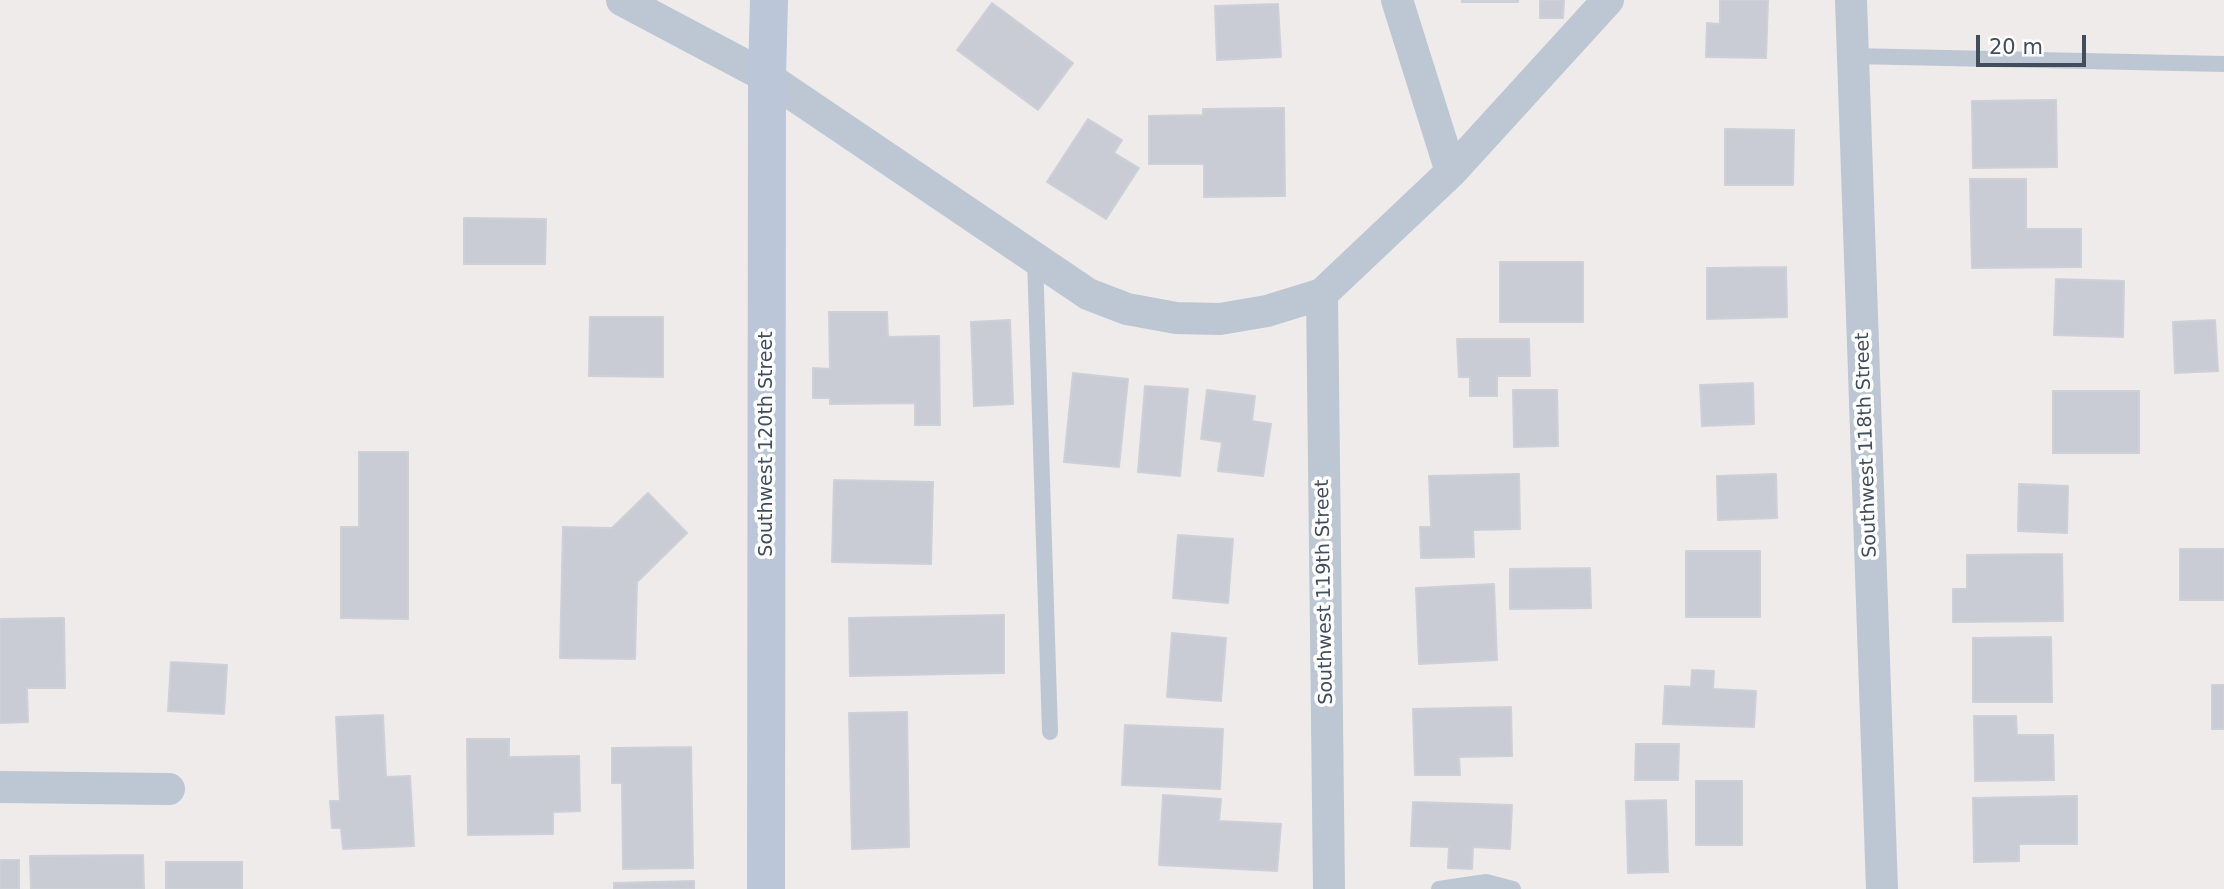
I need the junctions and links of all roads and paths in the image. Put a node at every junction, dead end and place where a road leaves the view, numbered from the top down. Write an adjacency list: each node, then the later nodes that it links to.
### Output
1 (622, 0): 8 (street)
2 (769, 0): 8 (street, Southwest 120th Street)
3 (1397, 0): 9 (street)
4 (1608, 0): 9 (street)
5 (1851, 0): 6 (street, Southwest 118th Street)
6 (1853, 55): 7 (lane); 19 (street, Southwest 118th Street)
7 (2224, 64)
8 (767, 77): 10 (street); 15 (street, Southwest 120th Street)
9 (1451, 172): 11 (street)
10 (1035, 259): 11 (street); 12 (lane)
11 (1322, 295): 16 (street, Southwest 119th Street)
12 (1050, 732)
13 (0, 787): 14 (street)
14 (169, 789)
15 (766, 889)
16 (1329, 889)
17 (1439, 889): 18 (lane)
18 (1513, 889)
19 (1882, 889)

